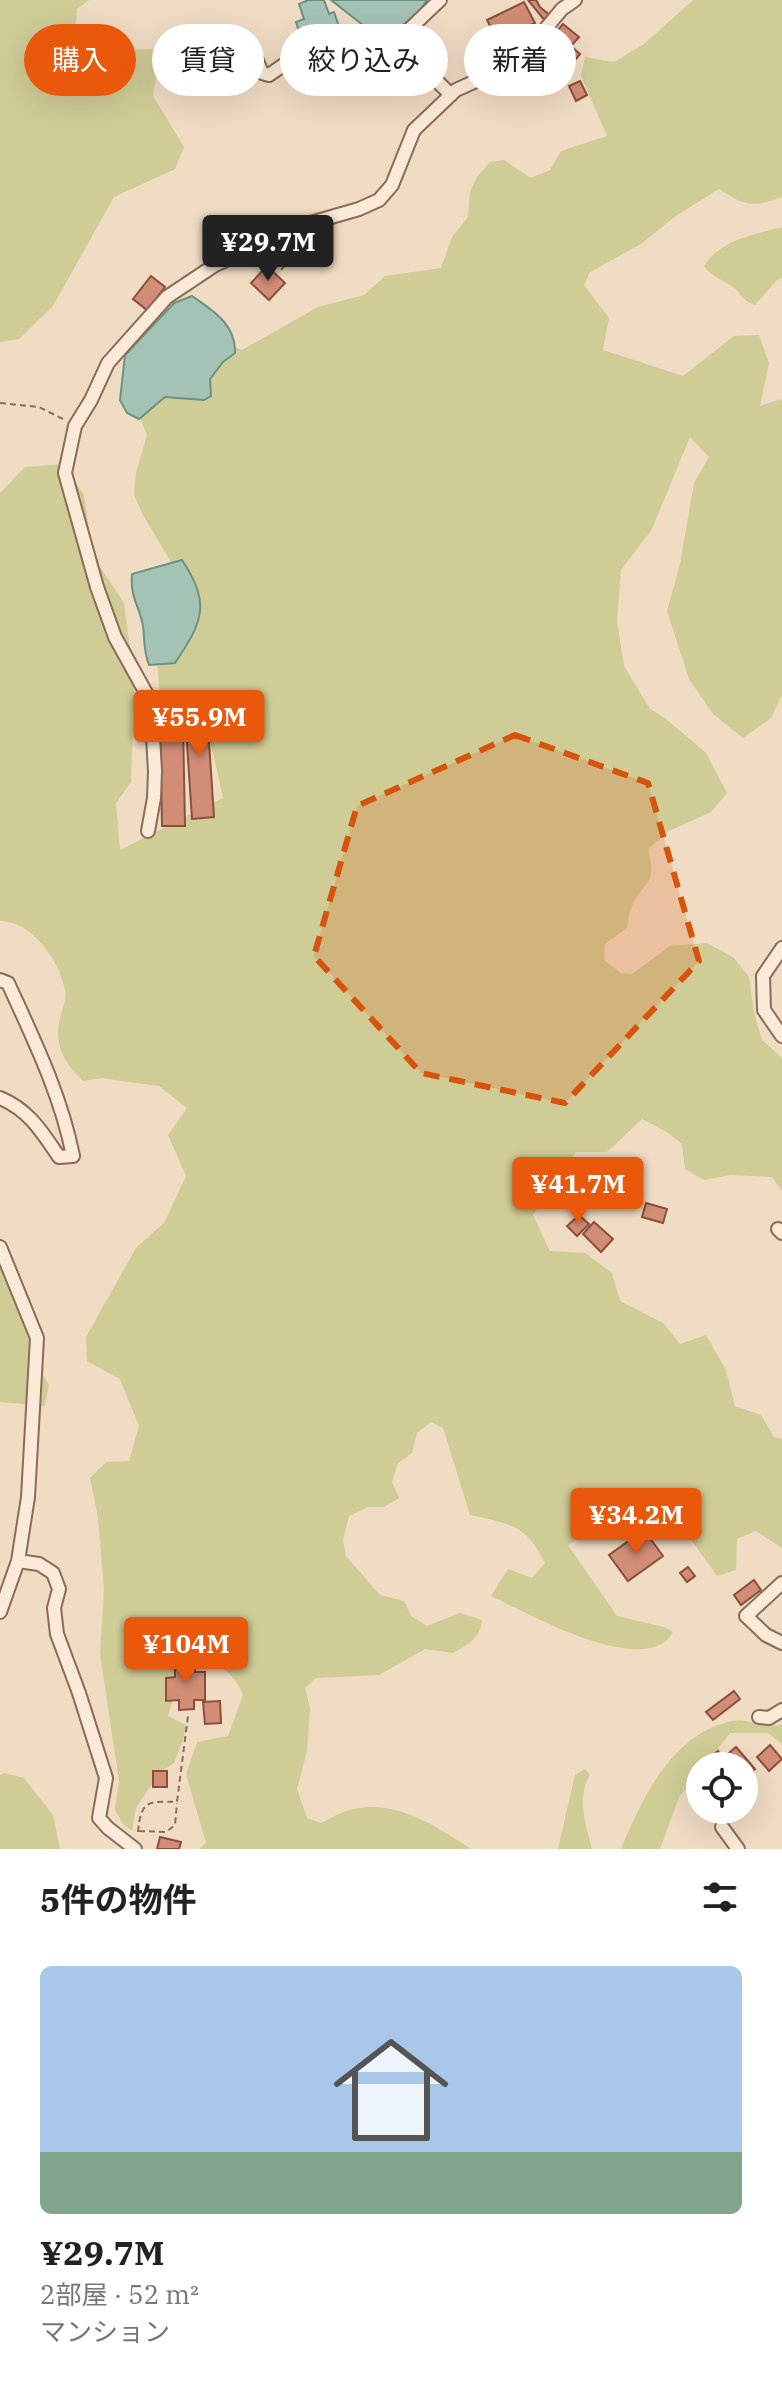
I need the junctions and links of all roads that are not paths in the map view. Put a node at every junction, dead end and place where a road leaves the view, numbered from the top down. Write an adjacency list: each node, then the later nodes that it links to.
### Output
1 (440, 0): 3 (street)
2 (575, 0): 5 (street)
3 (415, 24)
4 (448, 92): 5 (street)
5 (451, 95): 6 (street)
6 (148, 831)
7 (782, 948): 9 (street)
8 (0, 980): 10 (street)
9 (782, 1036)
10 (0, 1098)
11 (0, 1247): 12 (street)
12 (18, 1561): 14 (street); 19 (street)
13 (782, 1583): 15 (street)
14 (0, 1612)
15 (782, 1643)
16 (782, 1710): 17 (street)
17 (759, 1717)
18 (722, 1827): 20 (street)
19 (136, 1844)
20 (738, 1849)

